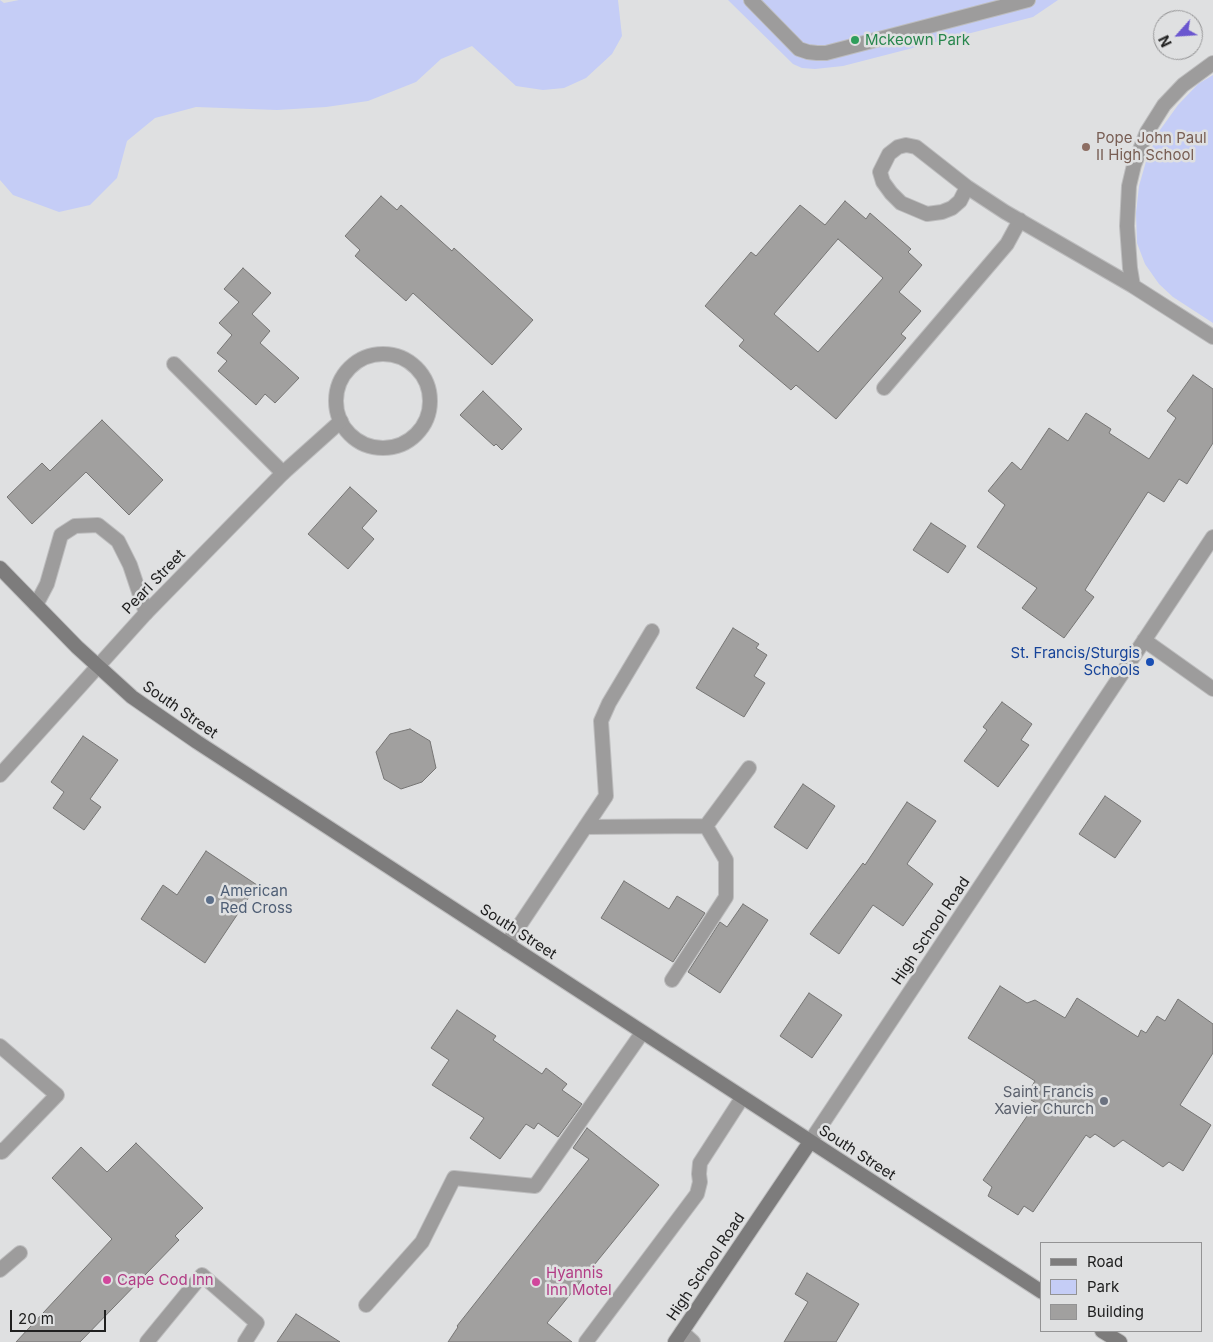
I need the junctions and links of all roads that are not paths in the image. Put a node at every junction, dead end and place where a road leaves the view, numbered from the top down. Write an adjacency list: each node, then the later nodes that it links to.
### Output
1 (752, 0): 2 (street)
2 (1028, 0)
3 (1213, 62): 6 (street)
4 (967, 187): 4 (street); 5 (street)
5 (1020, 220): 6 (street); 9 (street)
6 (1133, 286): 7 (street)
7 (1213, 337)
8 (174, 364): 11 (street)
9 (884, 388)
10 (341, 421): 10 (street); 11 (street, Pearl Street)
11 (283, 472): 15 (street, Pearl Street)
12 (1213, 537): 17 (street, High School Road)
13 (0, 568): 14 (main road, South Street)
14 (36, 605): 15 (street); 18 (main road, South Street)
15 (146, 613): 18 (street, Pearl Street)
16 (652, 631): 23 (street)
17 (1144, 640): 19 (street); 29 (street, High School Road)
18 (98, 667): 21 (street, Pearl Street); 24 (main road, South Street)
19 (1213, 690)
20 (749, 768): 22 (street)
21 (0, 775)
22 (706, 826): 23 (street); 25 (street)
23 (585, 827): 24 (street)
24 (507, 944): 26 (main road, South Street)
25 (672, 980)
26 (642, 1033): 28 (main road, South Street); 34 (street)
27 (0, 1046): 30 (street)
28 (742, 1098): 29 (main road, South Street); 39 (street)
29 (810, 1142): 33 (main road, South Street); 36 (main road, High School Road)
30 (0, 1150)
31 (20, 1253): 32 (street)
32 (0, 1270)
33 (1040, 1291)
34 (366, 1305)
35 (1104, 1332): 41 (main road)
36 (678, 1337): 40 (street)
37 (147, 1342): 38 (street)
38 (245, 1342)
39 (586, 1342)
40 (693, 1342)
41 (1120, 1342)

